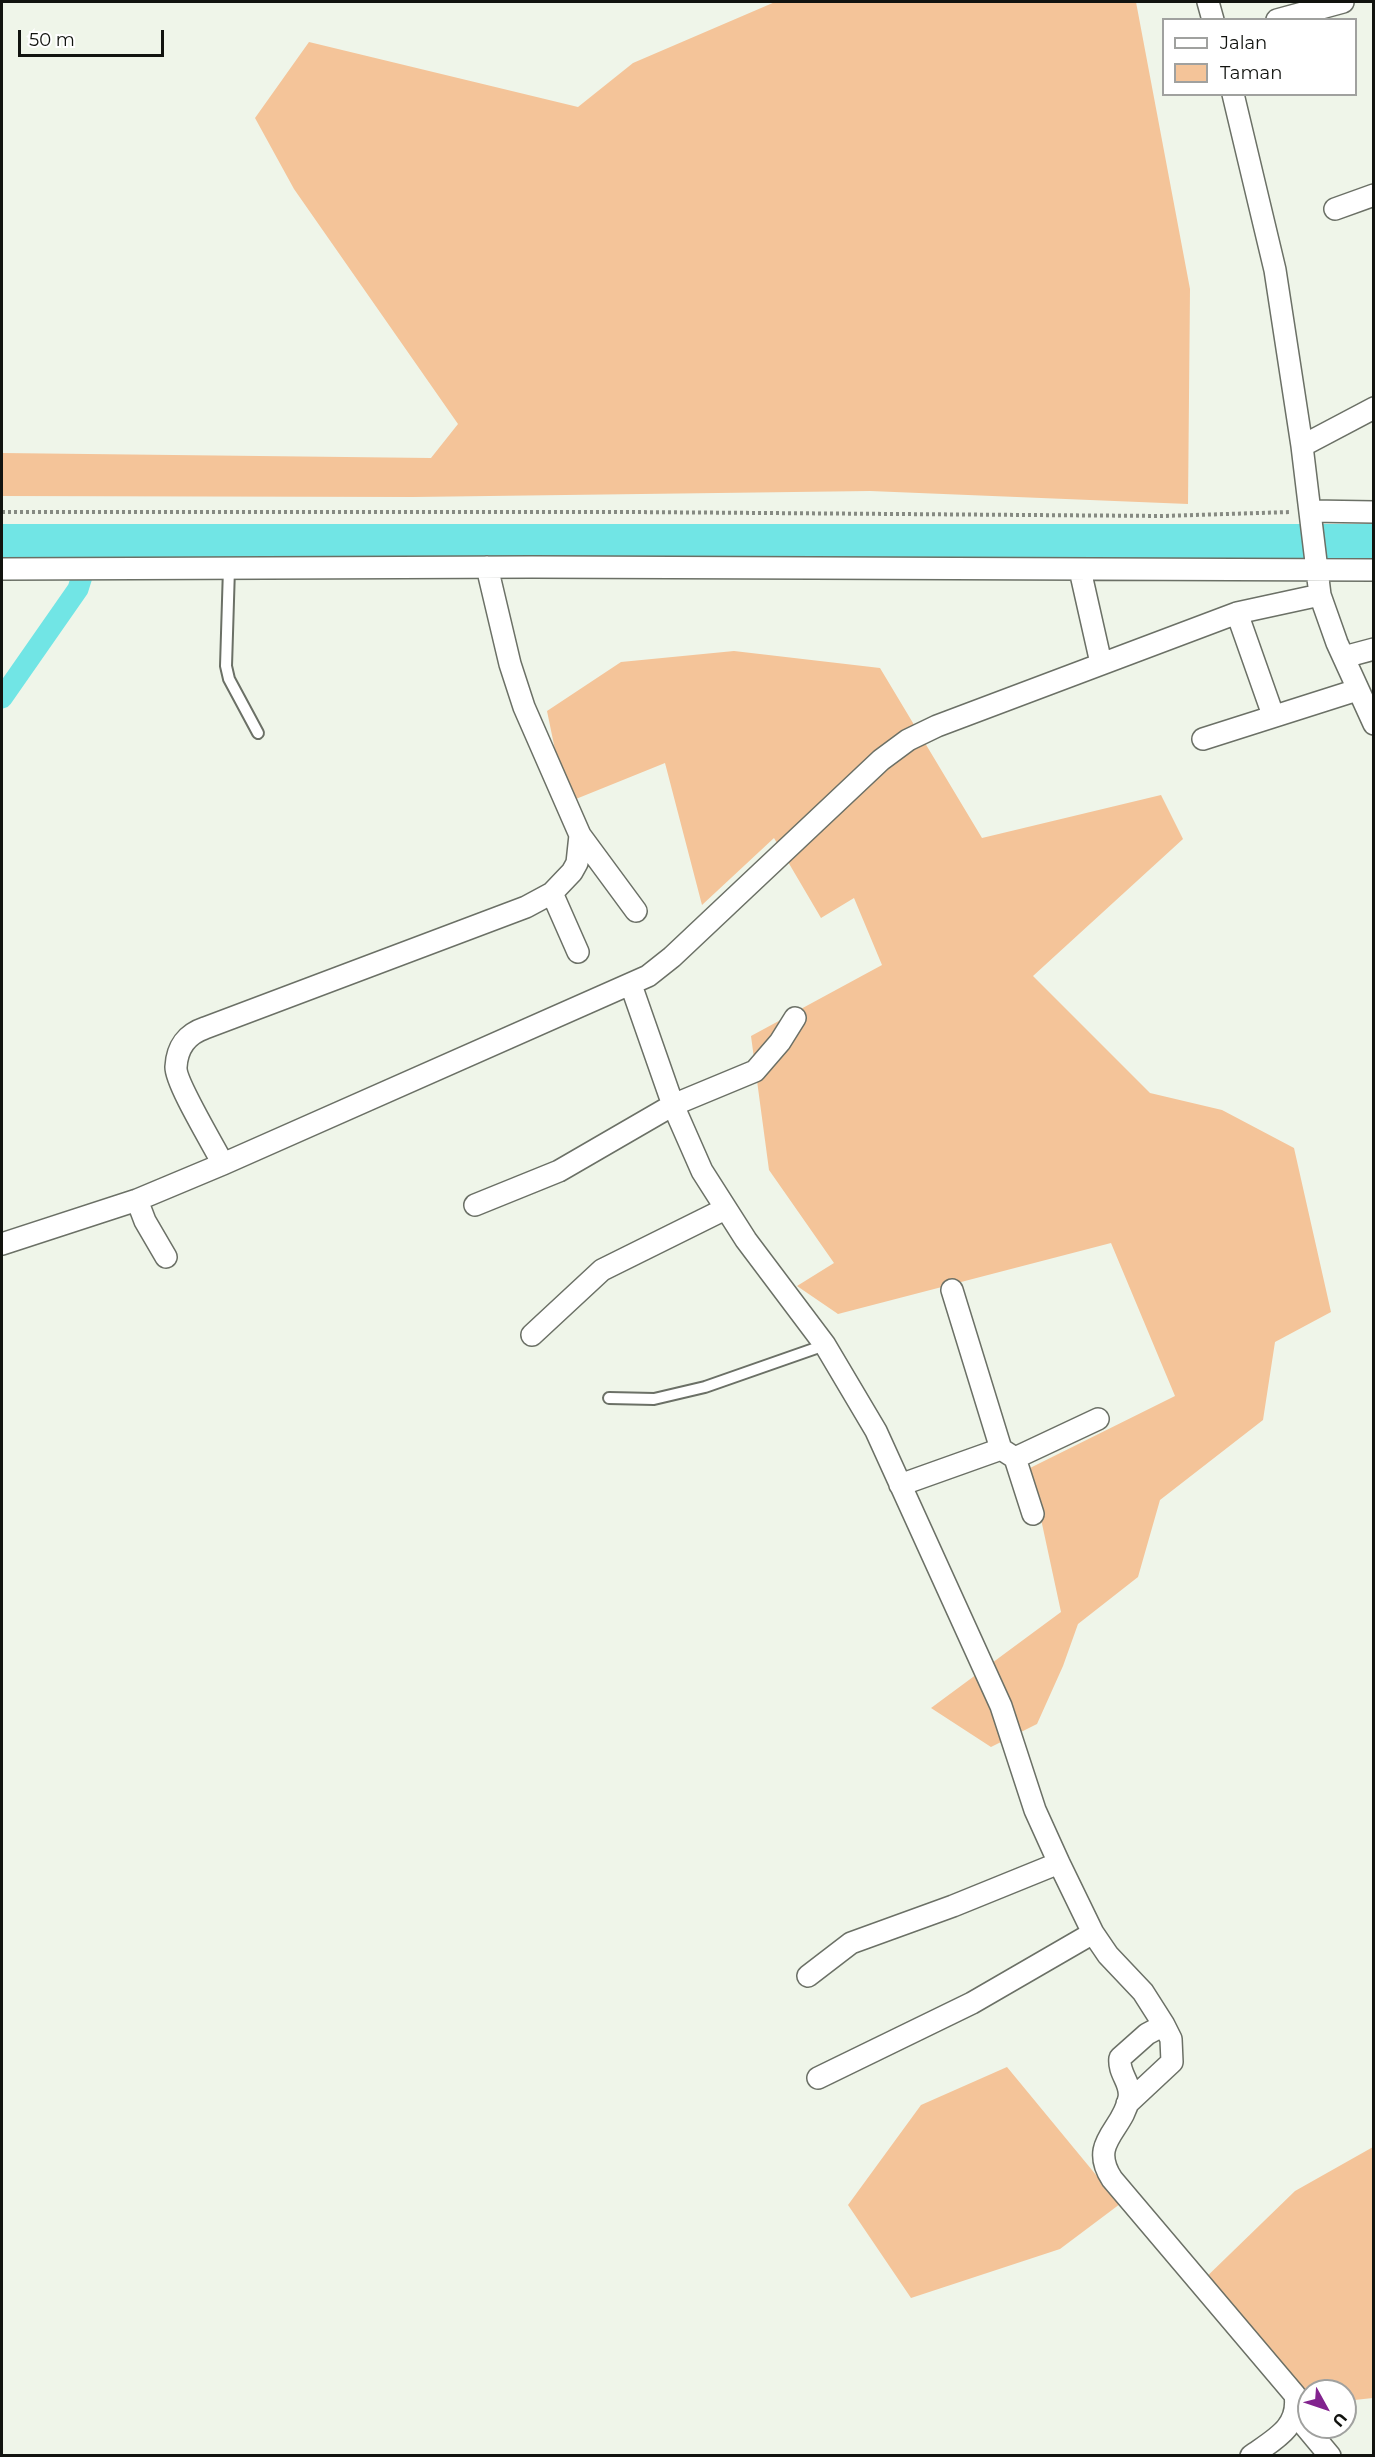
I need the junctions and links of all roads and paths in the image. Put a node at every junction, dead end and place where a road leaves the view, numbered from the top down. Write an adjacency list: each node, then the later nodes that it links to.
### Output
1 (1208, 2): 3 (street)
2 (1342, 2): 4 (street)
3 (1212, 18)
4 (1283, 18)
5 (1233, 96): 9 (street)
6 (1374, 195): 7 (street)
7 (1335, 209)
8 (1374, 408): 9 (street)
9 (1302, 446): 12 (street)
10 (2, 512): 12 (path)
11 (1374, 512): 12 (street)
12 (1312, 515): 13 (street)
13 (1316, 564): 17 (street); 18 (street); 19 (street)
14 (487, 567): 15 (street); 17 (street); 29 (street)
15 (229, 568): 16 (street); 27 (lane)
16 (2, 569)
17 (1080, 570): 23 (street)
18 (1374, 570)
19 (1320, 595): 20 (street); 22 (street)
20 (1237, 613): 23 (street); 25 (street)
21 (1374, 649): 22 (street)
22 (1344, 657): 24 (street)
23 (1101, 663): 33 (street)
24 (1357, 690): 25 (street); 26 (street)
25 (1273, 715): 28 (street)
26 (1374, 724)
27 (258, 733)
28 (1203, 739)
29 (580, 835): 30 (street); 31 (street)
30 (552, 893): 32 (street); 36 (street)
31 (636, 910)
32 (578, 952)
33 (631, 985): 35 (street); 36 (street)
34 (795, 1017): 35 (street)
35 (673, 1105): 38 (street); 39 (street)
36 (224, 1164): 37 (street)
37 (136, 1200): 40 (street); 41 (street)
38 (475, 1205)
39 (725, 1209): 43 (street); 44 (street)
40 (2, 1244)
41 (166, 1257)
42 (952, 1290): 47 (street)
43 (532, 1335)
44 (825, 1344): 45 (lane); 48 (street)
45 (609, 1398)
46 (1098, 1419): 47 (street)
47 (1008, 1454): 48 (street); 49 (street)
48 (900, 1485): 50 (street)
49 (1033, 1514)
50 (1059, 1863): 51 (street); 52 (street)
51 (1093, 1933): 53 (street); 54 (street)
52 (808, 1976)
53 (1164, 2025): 55 (street); 55 (street)
54 (818, 2078)
55 (1127, 2104): 56 (street)
56 (1295, 2414): 57 (street); 58 (street)
57 (1251, 2456)
58 (1330, 2456)

